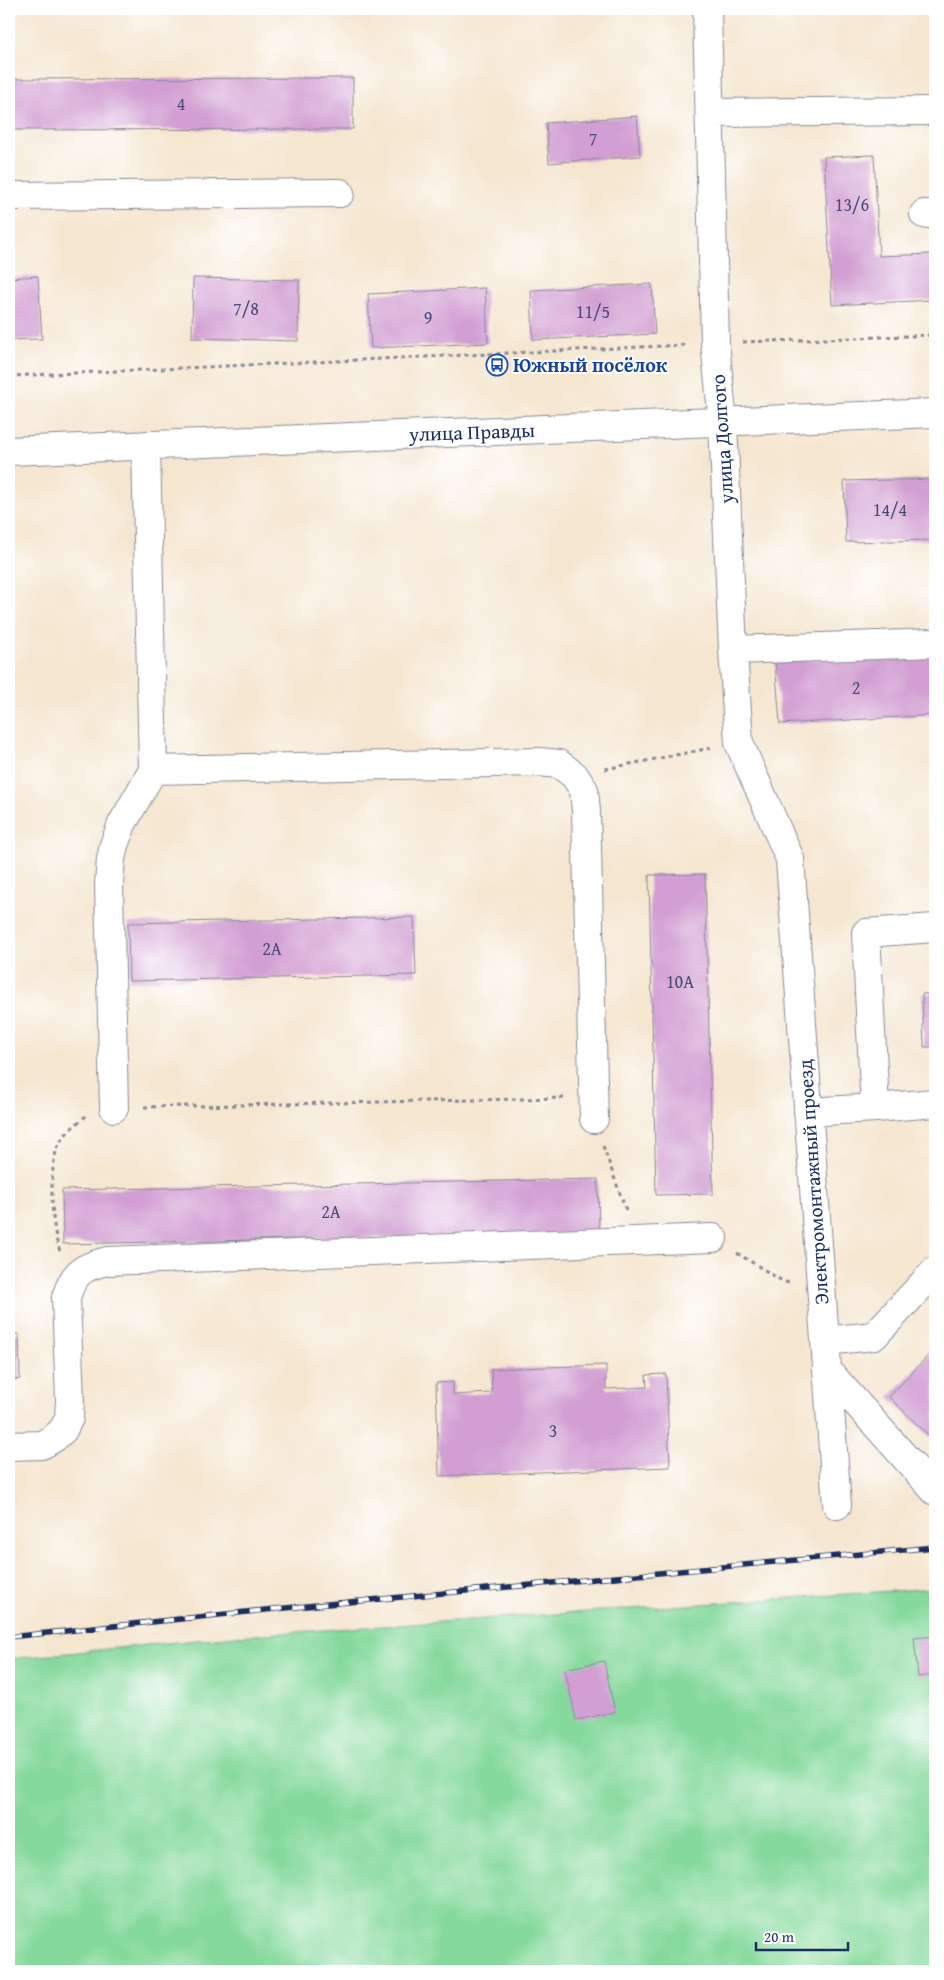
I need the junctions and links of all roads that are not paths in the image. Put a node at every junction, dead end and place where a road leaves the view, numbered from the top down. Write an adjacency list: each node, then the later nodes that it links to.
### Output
1 (707, 9): 3 (street, улица Долгого)
2 (935, 111): 3 (street)
3 (710, 113): 7 (street, улица Долгого)
4 (340, 193): 5 (street)
5 (9, 196)
6 (935, 413): 7 (street, улица Правды)
7 (722, 423): 8 (street, улица Правды); 11 (street, улица Долгого)
8 (146, 445): 9 (street, улица Правды); 12 (street)
9 (9, 451)
10 (935, 643): 11 (street)
11 (733, 650): 13 (street, улица Долгого)
12 (153, 770): 16 (street); 17 (street)
13 (790, 859): 19 (street, Электромонтажный проезд)
14 (935, 928): 18 (street)
15 (935, 1103): 18 (street)
16 (114, 1108)
17 (593, 1108)
18 (875, 1108): 19 (street)
19 (808, 1112): 22 (street, Электромонтажный проезд)
20 (713, 1238): 24 (street)
21 (935, 1270): 22 (street)
22 (825, 1341): 23 (street, Электромонтажный проезд)
23 (827, 1370): 25 (street); 26 (street, Электромонтажный проезд)
24 (9, 1446)
25 (935, 1491)
26 (837, 1505)

